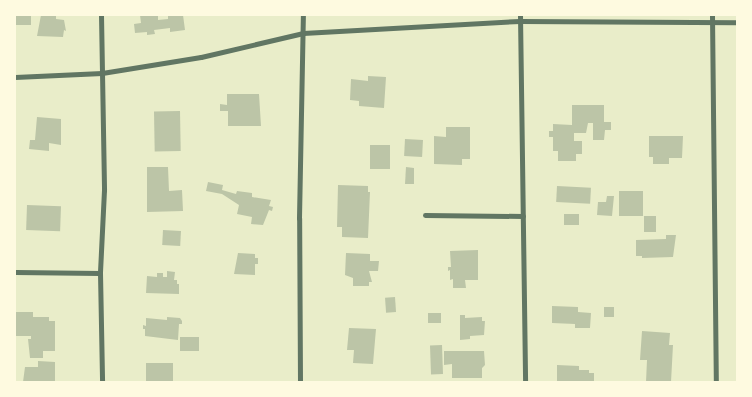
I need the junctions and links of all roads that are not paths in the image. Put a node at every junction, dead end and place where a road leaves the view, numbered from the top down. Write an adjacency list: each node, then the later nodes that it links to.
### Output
1 (101, 15): 8 (street)
2 (303, 15): 7 (street)
3 (712, 15): 5 (street)
4 (520, 18): 5 (street); 7 (street); 11 (street)
5 (712, 22): 6 (street); 17 (street)
6 (737, 22)
7 (303, 33): 8 (street); 15 (street)
8 (102, 73): 9 (street); 13 (street)
9 (15, 77)
10 (425, 215): 11 (street)
11 (523, 216): 16 (street)
12 (15, 272): 13 (street)
13 (100, 273): 14 (street)
14 (102, 382)
15 (300, 382)
16 (525, 382)
17 (716, 382)

